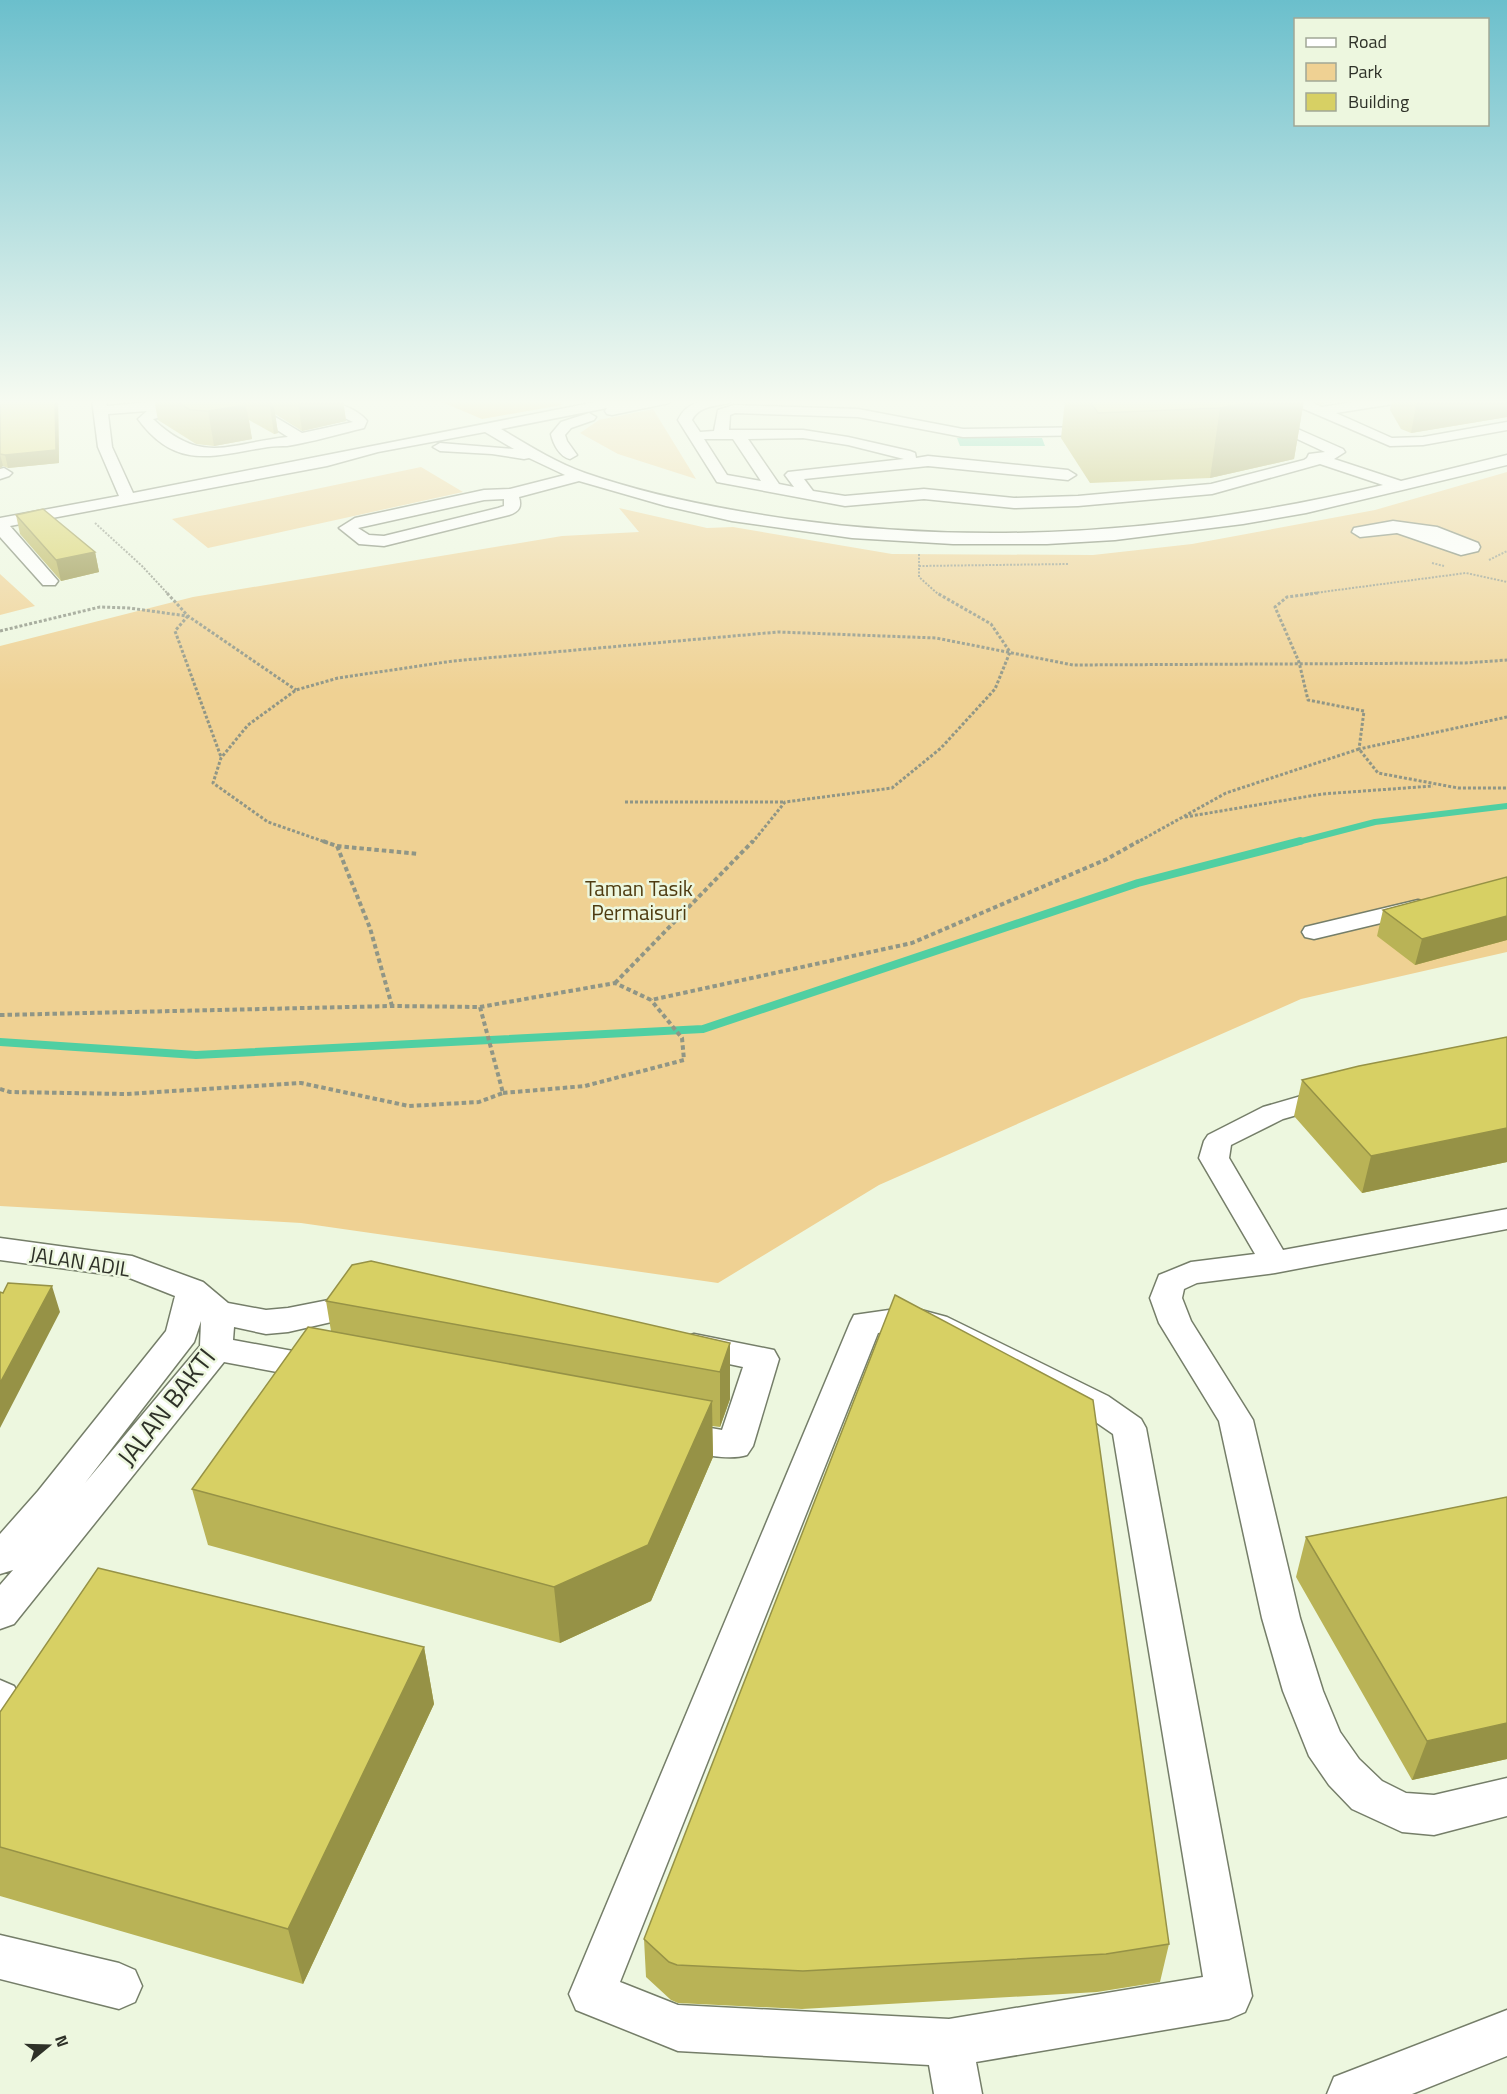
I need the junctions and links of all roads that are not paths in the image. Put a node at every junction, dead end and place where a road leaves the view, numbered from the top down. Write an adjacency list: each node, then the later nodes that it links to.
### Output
1 (135, 498): 12 (street)
2 (472, 498): 3 (street)
3 (511, 498)
4 (654, 498): 14 (street)
5 (695, 498): 14 (street)
6 (821, 498): 7 (street)
7 (882, 498)
8 (961, 498): 13 (street)
9 (1077, 498): 13 (street)
10 (1115, 498): 13 (street)
11 (1348, 498): 18 (street)
12 (128, 499): 16 (street)
13 (1078, 501): 18 (street); 19 (street)
14 (763, 519): 19 (street)
15 (1393, 526): 17 (street)
16 (2, 529): 20 (street)
17 (1360, 532)
18 (1115, 535): 19 (street)
19 (1091, 537)
20 (49, 581)
21 (1439, 903): 22 (street)
22 (1314, 932)
23 (1359, 1089): 26 (street)
24 (1507, 1219): 26 (street)
25 (0, 1249): 27 (street, JALAN ADIL)
26 (1275, 1262): 38 (street)
27 (192, 1290): 29 (street); 34 (street, JALAN BAKTI)
28 (391, 1299): 29 (street)
29 (218, 1313): 31 (street, JALAN BAKTI)
30 (670, 1341): 33 (street)
31 (216, 1349): 32 (street); 35 (street, JALAN BAKTI)
32 (355, 1374)
33 (643, 1428)
34 (0, 1559)
35 (0, 1613)
36 (0, 1698): 37 (street)
37 (0, 1716)
38 (1507, 1797)
39 (0, 1957): 40 (street)
40 (119, 1986)
41 (1507, 2033): 44 (street)
42 (949, 2043): 42 (street); 43 (street)
43 (958, 2094)
44 (1351, 2094)

